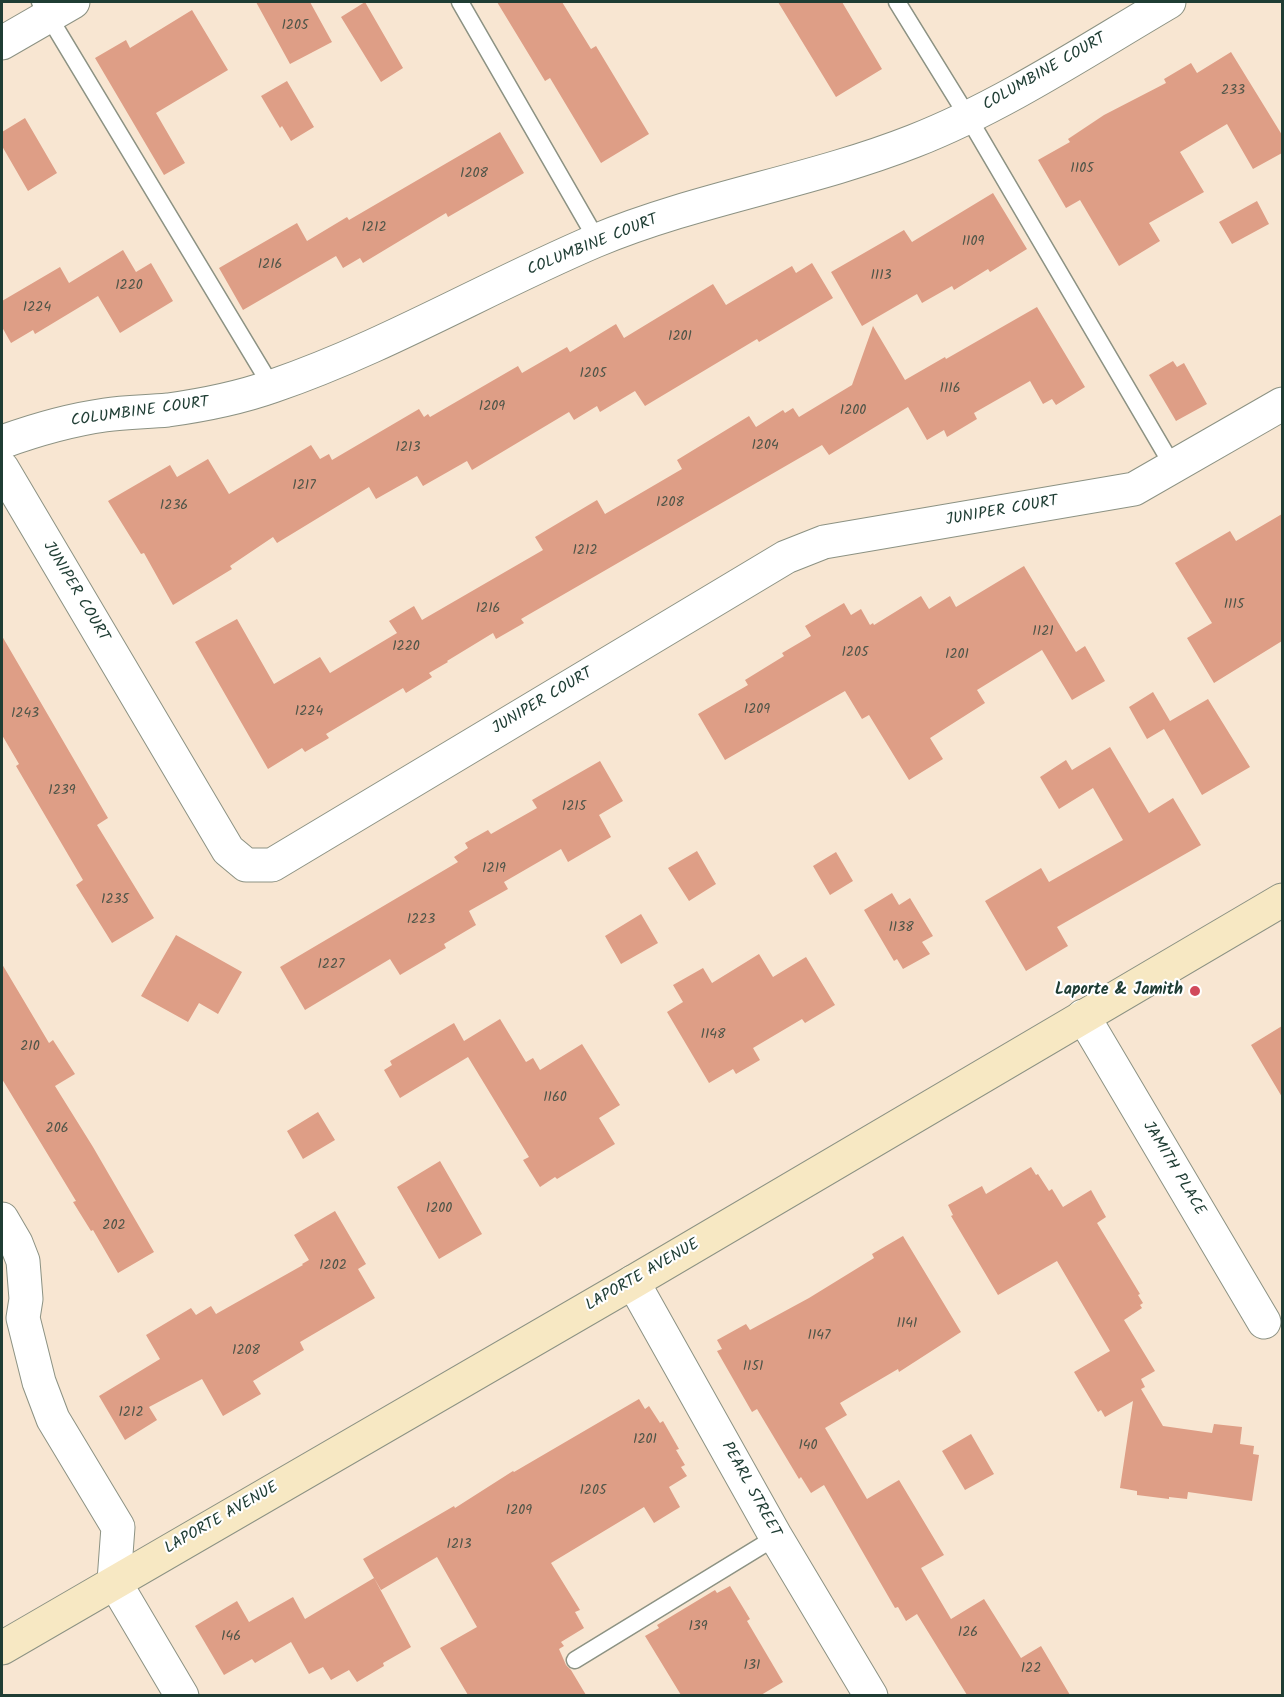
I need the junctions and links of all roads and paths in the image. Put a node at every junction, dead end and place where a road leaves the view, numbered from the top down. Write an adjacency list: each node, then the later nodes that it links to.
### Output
1 (460, 2): 7 (lane)
2 (897, 2): 6 (lane)
3 (1169, 2): 6 (street, COLUMBINE COURT)
4 (53, 6): 5 (street); 8 (lane)
5 (2, 43)
6 (968, 117): 7 (street, COLUMBINE COURT); 12 (lane)
7 (597, 240): 8 (street, COLUMBINE COURT)
8 (272, 387): 10 (street, COLUMBINE COURT)
9 (1282, 404): 12 (street, JUNIPER COURT)
10 (2, 442)
11 (2, 468): 12 (street, JUNIPER COURT)
12 (1174, 468)
13 (1282, 900): 14 (street, LAPORTE AVENUE)
14 (1083, 1016): 16 (street, LAPORTE AVENUE); 17 (street, JAMITH PLACE)
15 (2, 1219): 19 (street)
16 (633, 1282): 18 (street, PEARL STREET); 19 (street, LAPORTE AVENUE)
17 (1263, 1322)
18 (776, 1537): 21 (lane); 23 (street, PEARL STREET)
19 (114, 1581): 20 (street, LAPORTE AVENUE); 22 (street)
20 (2, 1648)
21 (575, 1659)
22 (182, 1695)
23 (871, 1695)

